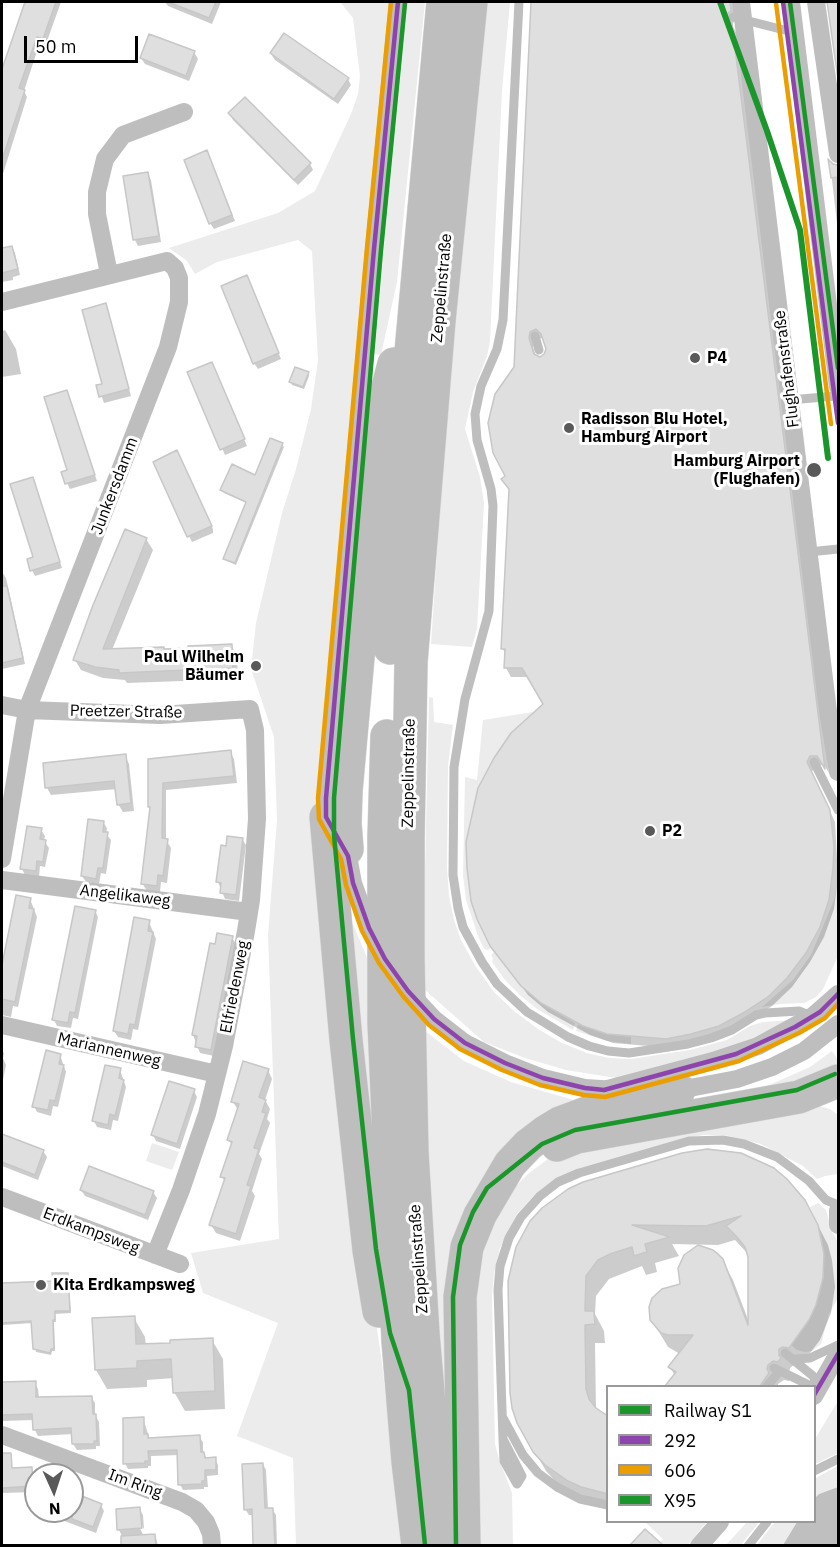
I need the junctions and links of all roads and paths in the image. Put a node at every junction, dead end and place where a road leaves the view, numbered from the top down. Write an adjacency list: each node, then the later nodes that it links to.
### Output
1 (399, 2): 26 (street)
2 (443, 2): 13 (highway, Zeppelinstraße)
3 (471, 2): 70 (highway, Zeppelinstraße)
4 (519, 2): 32 (lane)
5 (791, 2): 8 (street)
6 (816, 2): 10 (street)
7 (737, 9): 8 (lane, bridge); 17 (street, Flughafenstraße)
8 (796, 33): 16 (street)
9 (184, 112): 11 (street)
10 (838, 154)
11 (109, 274): 12 (street); 22 (street, Junkersdamm)
12 (2, 302)
13 (413, 318): 27 (highway); 59 (highway, Zeppelinstraße)
14 (535, 336): 15 (lane)
15 (539, 351)
16 (837, 391): 17 (lane)
17 (790, 400): 19 (street, Flughafenstraße)
18 (838, 549): 19 (lane)
19 (809, 552): 24 (street, Flughafenstraße)
20 (2, 705): 22 (street, Preetzer Straße)
21 (250, 709): 22 (street, Preetzer Straße); 30 (street, Elfriedenweg)
22 (27, 710): 28 (street, Junkersdamm)
23 (814, 762): 25 (lane)
24 (838, 772)
25 (838, 810)
26 (326, 817): 27 (street); 59 (highway)
27 (348, 856): 38 (street, bridge)
28 (2, 858)
29 (2, 880): 30 (street, Angelikaweg)
30 (249, 912): 36 (street, Elfriedenweg)
31 (838, 994): 32 (street)
32 (813, 1016): 35 (street); 38 (street)
33 (838, 1024): 39 (street, bridge)
34 (2, 1025): 36 (street, Mariannenweg)
35 (838, 1035)
36 (218, 1074): 47 (street, Elfriedenweg)
37 (838, 1081): 40 (highway)
38 (604, 1090): 39 (street)
39 (679, 1090): 42 (highway)
40 (799, 1097): 41 (highway); 42 (highway)
41 (838, 1105)
42 (493, 1193): 71 (highway)
43 (2, 1197): 47 (street, Erdkampsweg)
44 (838, 1205): 60 (lane)
45 (838, 1211): 46 (street)
46 (838, 1225)
47 (155, 1255): 48 (street, Erdkampsweg)
48 (180, 1264)
49 (838, 1345): 52 (lane)
50 (785, 1353): 52 (lane)
51 (838, 1354): 58 (street)
52 (795, 1359): 57 (lane)
53 (776, 1370): 54 (lane); 55 (lane); 56 (lane)
54 (768, 1385)
55 (791, 1385)
56 (804, 1385)
57 (814, 1385)
58 (816, 1387)
59 (402, 1391): 69 (highway, Zeppelinstraße)
60 (502, 1416): 64 (lane); 65 (lane)
61 (2, 1435): 68 (street, Im Ring)
62 (838, 1459): 63 (lane)
63 (816, 1470)
64 (517, 1484)
65 (606, 1505)
66 (718, 1523): 72 (street)
67 (765, 1523): 73 (lane)
68 (212, 1545)
69 (418, 1545)
70 (443, 1545)
71 (464, 1545)
72 (699, 1545)
73 (748, 1545)

